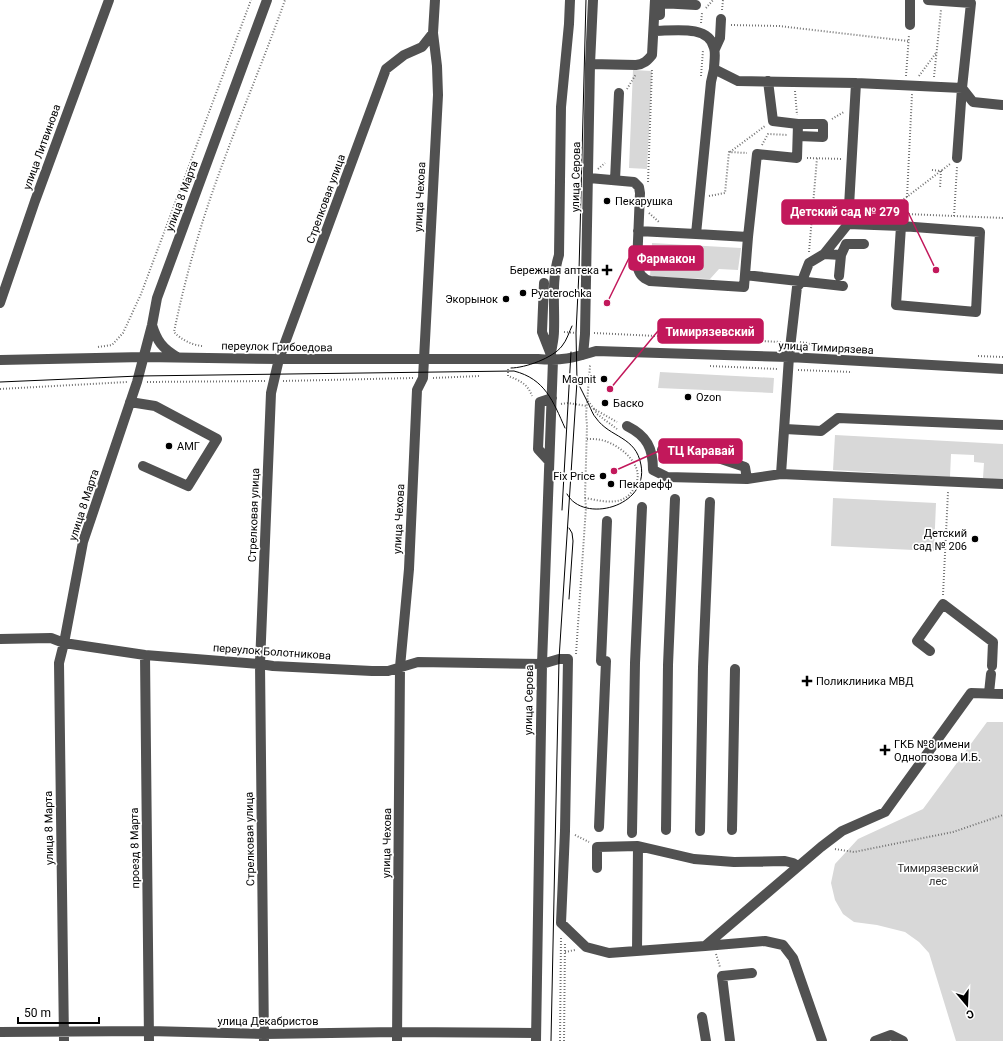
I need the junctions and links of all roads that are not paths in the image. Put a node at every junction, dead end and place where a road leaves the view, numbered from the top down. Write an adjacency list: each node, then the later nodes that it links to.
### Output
1 (109, 0): 41 (street, улица Литвинова)
2 (267, 0): 42 (street, улица 8 Марта)
3 (435, 0): 14 (street, улица Чехова)
4 (570, 0): 49 (street, улица Серова)
5 (593, 0): 16 (street, улица Серова)
6 (655, 0): 13 (street)
7 (910, 0): 12 (street)
8 (928, 0): 9 (street)
9 (937, 0): 20 (street)
10 (696, 5): 13 (street)
11 (721, 22): 15 (street)
12 (910, 24)
13 (657, 31): 15 (street); 16 (street)
14 (433, 34): 50 (street, Стрелковая улица); 52 (street, улица Чехова)
15 (715, 49): 17 (street)
16 (590, 64): 26 (street, улица Серова)
17 (714, 70): 18 (street); 31 (street)
18 (768, 81): 19 (street); 23 (street)
19 (856, 83): 20 (street); 28 (street)
20 (962, 88): 22 (street); 25 (street)
21 (620, 93): 27 (street)
22 (1002, 105)
23 (798, 124): 24 (street); 24 (street)
24 (799, 136): 32 (street)
25 (957, 158)
26 (589, 178): 27 (street); 44 (street, улица Серова)
27 (615, 180): 30 (street)
28 (848, 224): 29 (street); 34 (street)
29 (901, 226): 29 (street)
30 (642, 231): 31 (street); 36 (street)
31 (696, 234): 32 (street)
32 (748, 237): 36 (street)
33 (864, 244): 35 (street)
34 (824, 254): 35 (street); 38 (street)
35 (841, 255): 37 (street)
36 (745, 274): 38 (street)
37 (839, 276)
38 (802, 281): 40 (street); 48 (street)
39 (544, 282): 49 (street)
40 (843, 286)
41 (0, 303)
42 (152, 325): 43 (street, улица 8 Марта); 47 (street)
43 (149, 338): 45 (street); 46 (street, улица 8 Марта)
44 (583, 355): 48 (street, улица Тимирязева); 49 (street, улица Тимирязева)
45 (118, 357): 46 (street, переулок Грибоедова); 51 (street, переулок Грибоедова)
46 (144, 357): 47 (street, переулок Грибоедова); 54 (street, улица 8 Марта)
47 (178, 357): 50 (street, переулок Грибоедова)
48 (789, 357): 53 (street, улица Тимирязева); 57 (street)
49 (552, 358): 52 (street, переулок Грибоедова); 72 (street, улица Серова)
50 (279, 359): 52 (street, переулок Грибоедова); 71 (street, Стрелковая улица)
51 (0, 360)
52 (424, 360): 73 (street, улица Чехова)
53 (1003, 369)
54 (130, 402): 59 (street); 68 (street, улица 8 Марта)
55 (625, 425): 61 (street)
56 (1003, 426): 57 (street)
57 (785, 429): 60 (street)
58 (662, 450): 61 (street)
59 (143, 466)
60 (781, 474): 61 (street); 62 (street)
61 (746, 479)
62 (1003, 484)
63 (675, 499): 78 (street)
64 (710, 502): 80 (street)
65 (642, 506): 81 (street)
66 (607, 521): 77 (street)
67 (0, 638): 68 (street, переулок Болотникова)
68 (64, 642): 70 (street, переулок Болотникова); 90 (street, улица 8 Марта)
69 (930, 651): 75 (street)
70 (145, 655): 71 (street, переулок Болотникова); 91 (street, проезд 8 Марта)
71 (260, 664): 73 (street, переулок Болотникова); 94 (street, Стрелковая улица)
72 (542, 664): 73 (street, переулок Болотникова); 86 (street, переулок Болотникова); 93 (street, улица Серова)
73 (400, 667): 92 (street, улица Чехова)
74 (734, 669): 79 (street)
75 (989, 693): 76 (street); 83 (street)
76 (1003, 694)
77 (599, 827)
78 (666, 830)
79 (732, 830)
80 (700, 831)
81 (632, 833)
82 (638, 846): 83 (street); 84 (street); 86 (street)
83 (798, 866): 85 (street)
84 (597, 868)
85 (709, 946): 86 (street); 97 (street)
86 (637, 951)
87 (752, 974): 96 (street)
88 (702, 1016): 95 (street)
89 (0, 1032): 90 (street, улица Декабристов)
90 (64, 1036): 91 (street, улица Декабристов)
91 (149, 1036): 94 (street, улица Декабристов)
92 (397, 1037): 93 (street, улица Декабристов); 94 (street, улица Декабристов)
93 (536, 1037)
94 (264, 1038)
95 (706, 1041)
96 (730, 1041)
97 (822, 1041)
98 (875, 1041): 99 (street)
99 (903, 1041)

